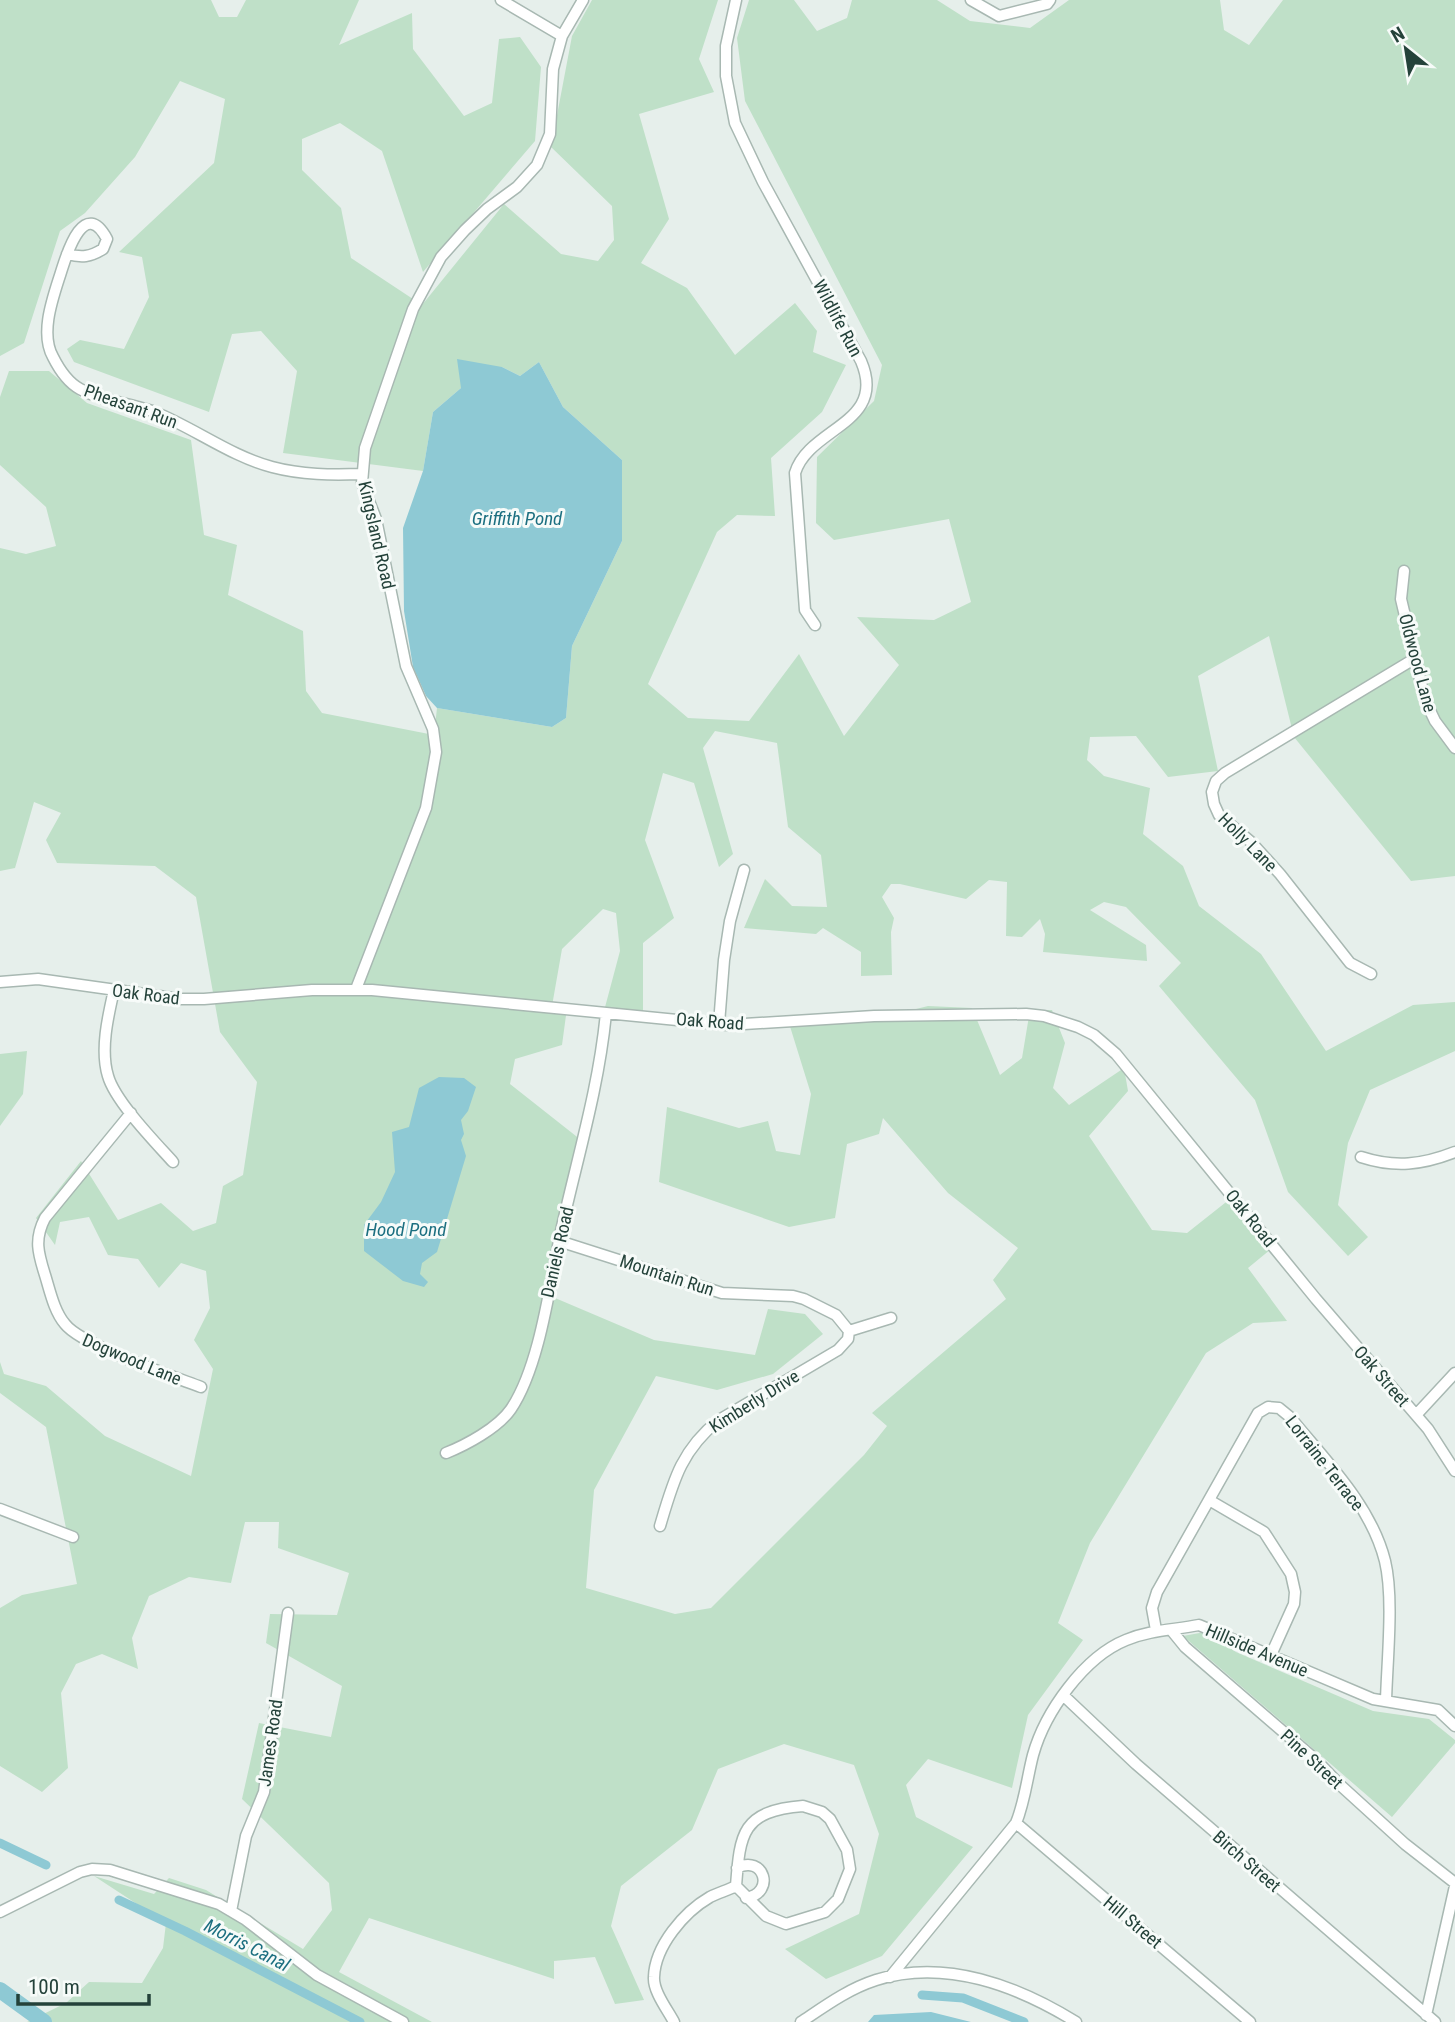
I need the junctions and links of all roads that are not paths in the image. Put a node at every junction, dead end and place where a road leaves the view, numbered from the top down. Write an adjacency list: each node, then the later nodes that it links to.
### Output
1 (500, 0): 6 (street)
2 (583, 0): 6 (street, Kingsland Road)
3 (736, 0): 10 (street, Wildlife Run)
4 (971, 0): 5 (street)
5 (1050, 0)
6 (562, 36): 8 (street, Kingsland Road)
7 (67, 254): 8 (street, Pheasant Run)
8 (362, 474): 16 (street, Kingsland Road)
9 (1404, 571): 11 (street, Oldwood Lane)
10 (815, 625)
11 (1414, 659): 12 (street, Oldwood Lane); 14 (street, Holly Lane)
12 (1455, 748)
13 (744, 870): 19 (street)
14 (1371, 974)
15 (0, 982): 17 (street, Oak Road)
16 (356, 989): 17 (street, Oak Road); 18 (street, Oak Road)
17 (114, 990): 20 (street)
18 (606, 1013): 19 (street, Oak Road); 24 (street, Daniels Road)
19 (719, 1024): 25 (street, Oak Road)
20 (131, 1113): 23 (street); 29 (street, Dogwood Lane)
21 (1455, 1152): 22 (street)
22 (1361, 1157)
23 (173, 1162)
24 (559, 1241): 27 (street, Mountain Run); 31 (street, Daniels Road)
25 (1304, 1284): 30 (street, Oak Street)
26 (891, 1318): 27 (street)
27 (849, 1331): 35 (street, Kimberly Drive)
28 (1455, 1373): 30 (street)
29 (201, 1387)
30 (1416, 1415): 32 (street, Oak Street)
31 (446, 1454)
32 (1455, 1471)
33 (1209, 1500): 38 (street, Lorraine Terrace); 40 (street); 42 (street, Lorraine Terrace)
34 (0, 1509): 36 (street)
35 (660, 1526)
36 (73, 1537)
37 (288, 1613): 51 (street, James Road)
38 (1156, 1630): 39 (street, Hillside Avenue); 41 (street, Hillside Avenue)
39 (1172, 1631): 40 (street, Hillside Avenue); 48 (street, Pine Street)
40 (1271, 1655): 42 (street, Hillside Avenue)
41 (1064, 1696): 46 (street, Hillside Avenue); 54 (street, Birch Street)
42 (1386, 1701): 43 (street, Hillside Avenue)
43 (1438, 1710): 44 (street); 45 (street)
44 (1455, 1713)
45 (1455, 1726)
46 (1016, 1823): 53 (street, Hillside Avenue); 59 (street, Hill Street)
47 (737, 1868): 49 (street); 50 (street); 50 (street)
48 (1455, 1885): 54 (street)
49 (736, 1886): 50 (street); 56 (street)
50 (746, 1898)
51 (231, 1911): 52 (street); 55 (street)
52 (0, 1912)
53 (890, 1977): 57 (street); 58 (street)
54 (1431, 2018)
55 (403, 2022)
56 (674, 2022)
57 (801, 2022)
58 (1076, 2022)
59 (1250, 2022)

